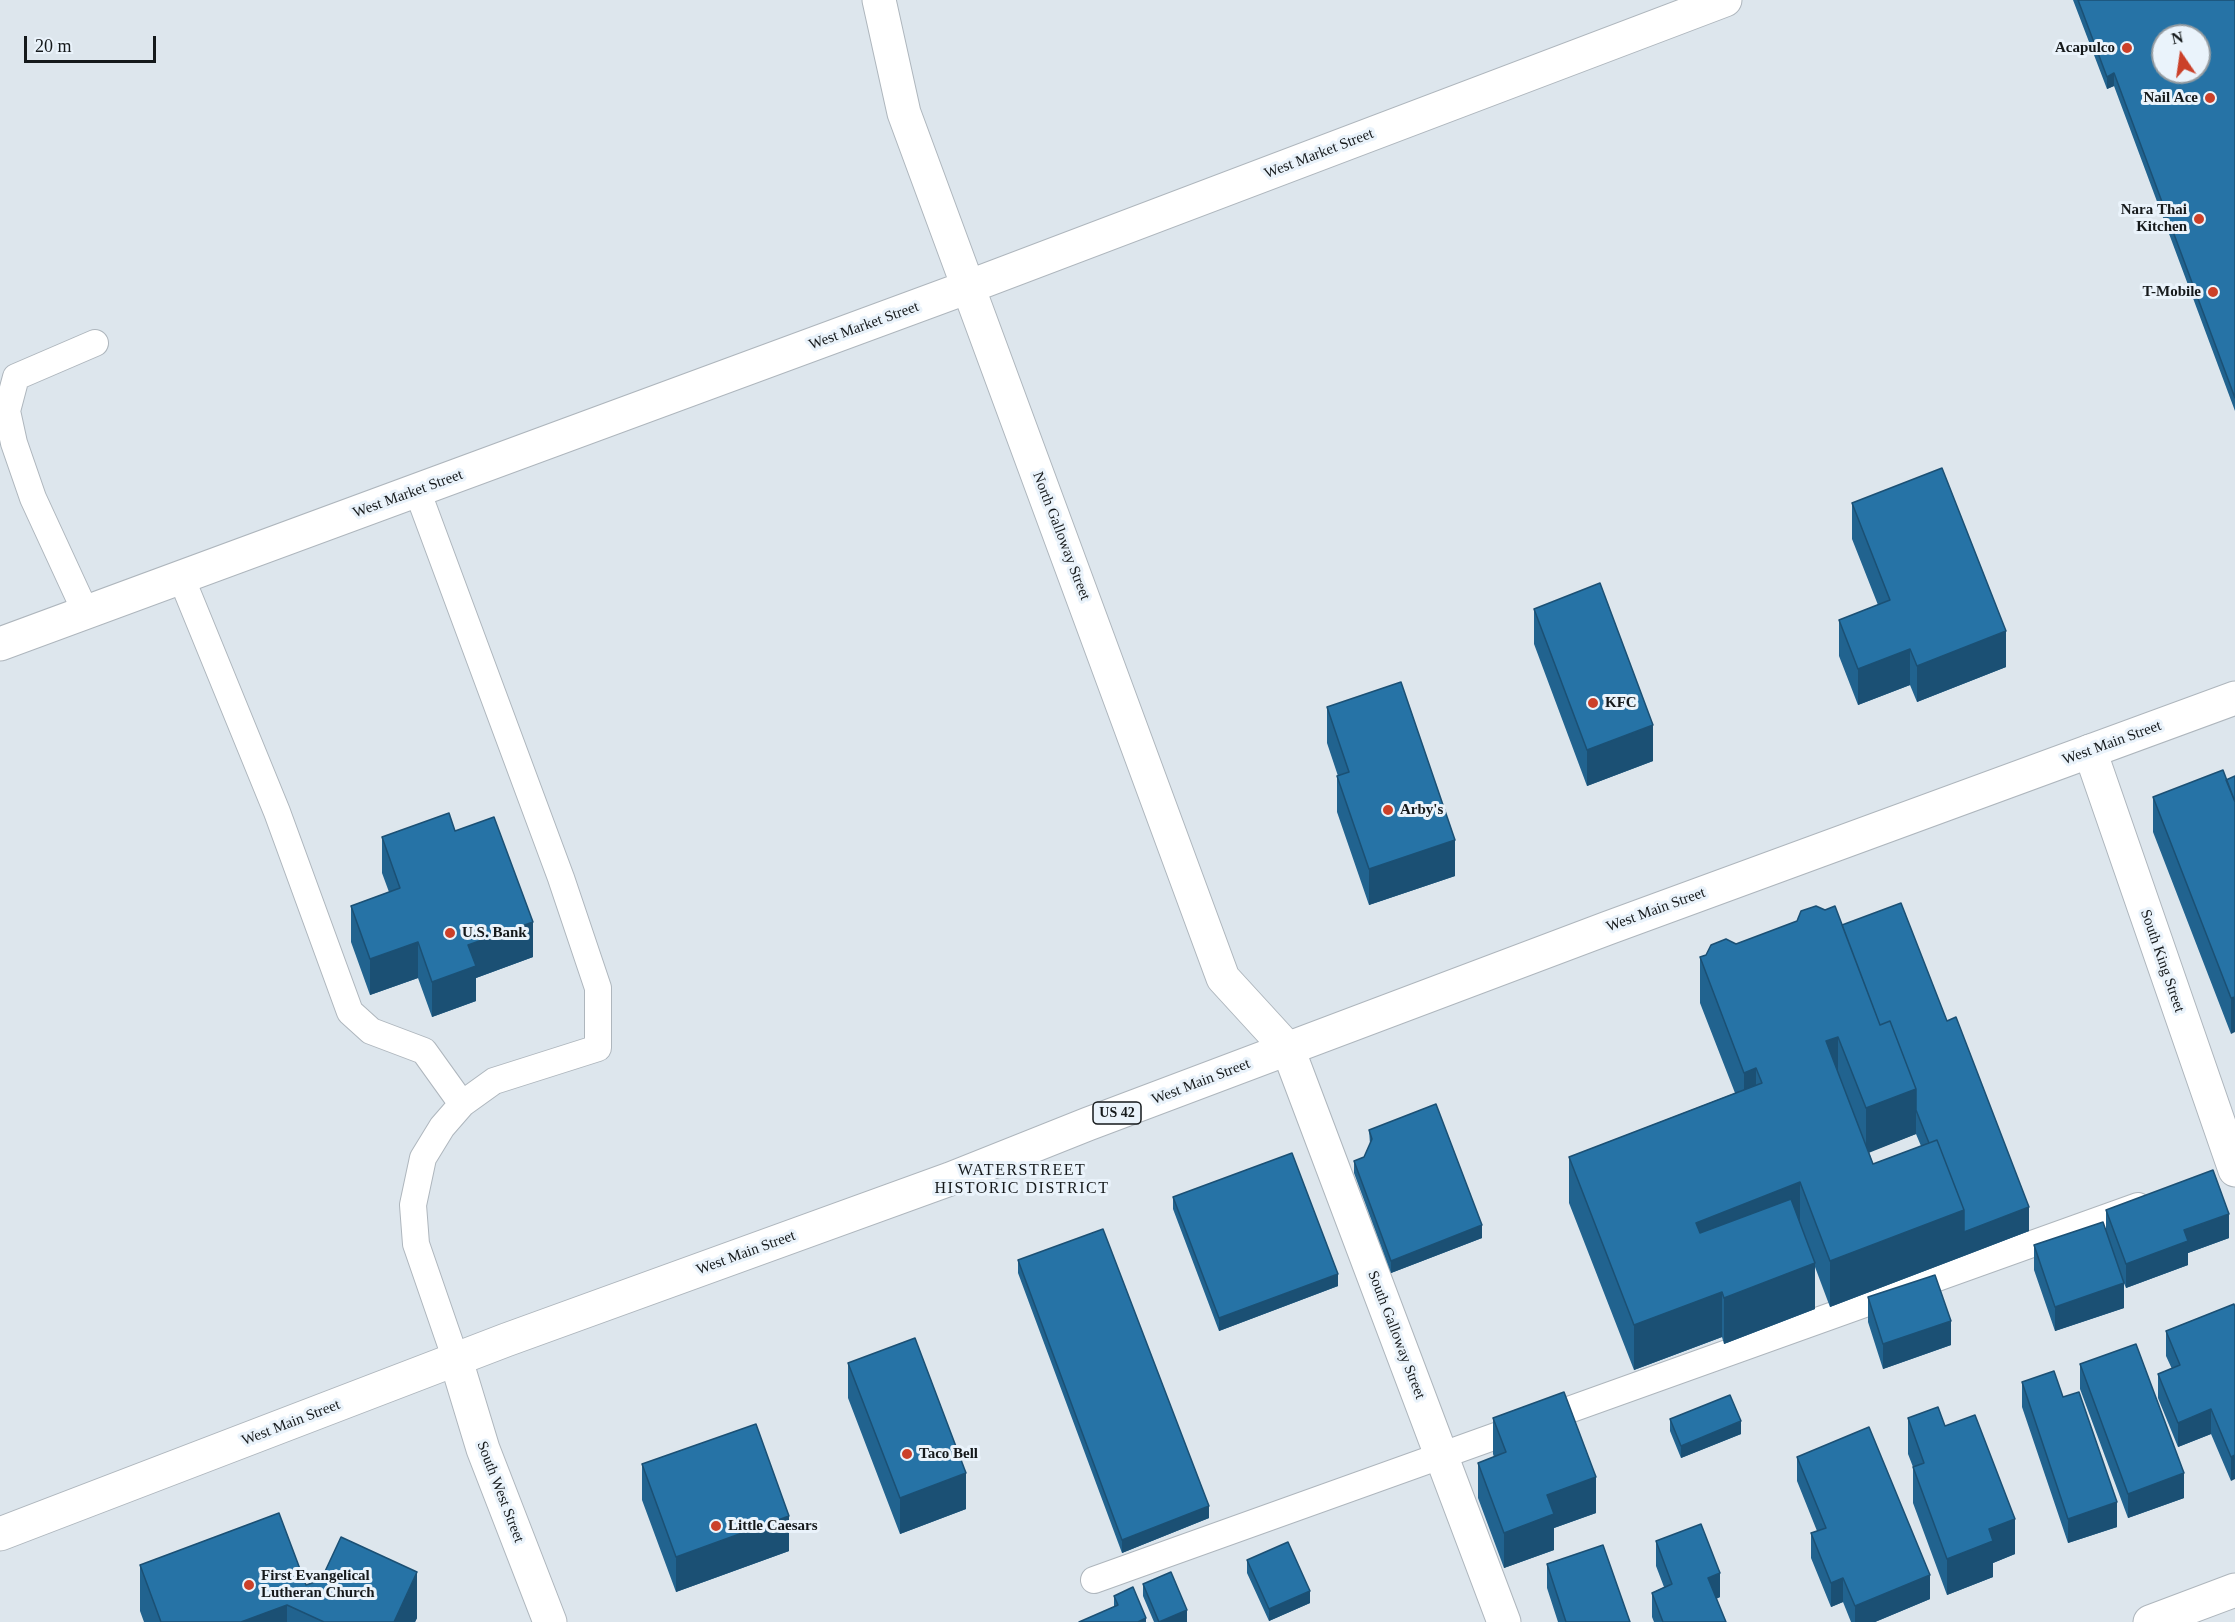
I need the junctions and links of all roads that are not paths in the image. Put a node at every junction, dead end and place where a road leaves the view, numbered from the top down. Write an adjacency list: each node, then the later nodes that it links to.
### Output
1 (879, 0): 3 (street, North Galloway Street)
2 (1725, 0): 3 (street, West Market Street)
3 (968, 287): 5 (street, West Market Street); 11 (street, North Galloway Street)
4 (95, 343): 7 (lane)
5 (417, 490): 6 (street, West Market Street); 12 (lane)
6 (182, 577): 7 (street, West Market Street); 12 (lane)
7 (86, 613): 8 (street, West Market Street)
8 (0, 644)
9 (2235, 698): 10 (street, West Main Street / US 42)
10 (2090, 751): 11 (street, West Main Street / US 42); 13 (street, South King Street)
11 (1288, 1048): 15 (street, West Main Street / US 42); 16 (street, South Galloway Street)
12 (462, 1104): 15 (lane)
13 (2229, 1169)
14 (2156, 1199): 16 (lane)
15 (456, 1360): 17 (street, West Main Street / US 42); 20 (street, South West Street)
16 (1442, 1455): 18 (lane); 21 (street, South Galloway Street)
17 (0, 1534)
18 (1094, 1580)
19 (2235, 1590): 22 (street)
20 (550, 1622)
21 (1503, 1622)
22 (2150, 1622)

